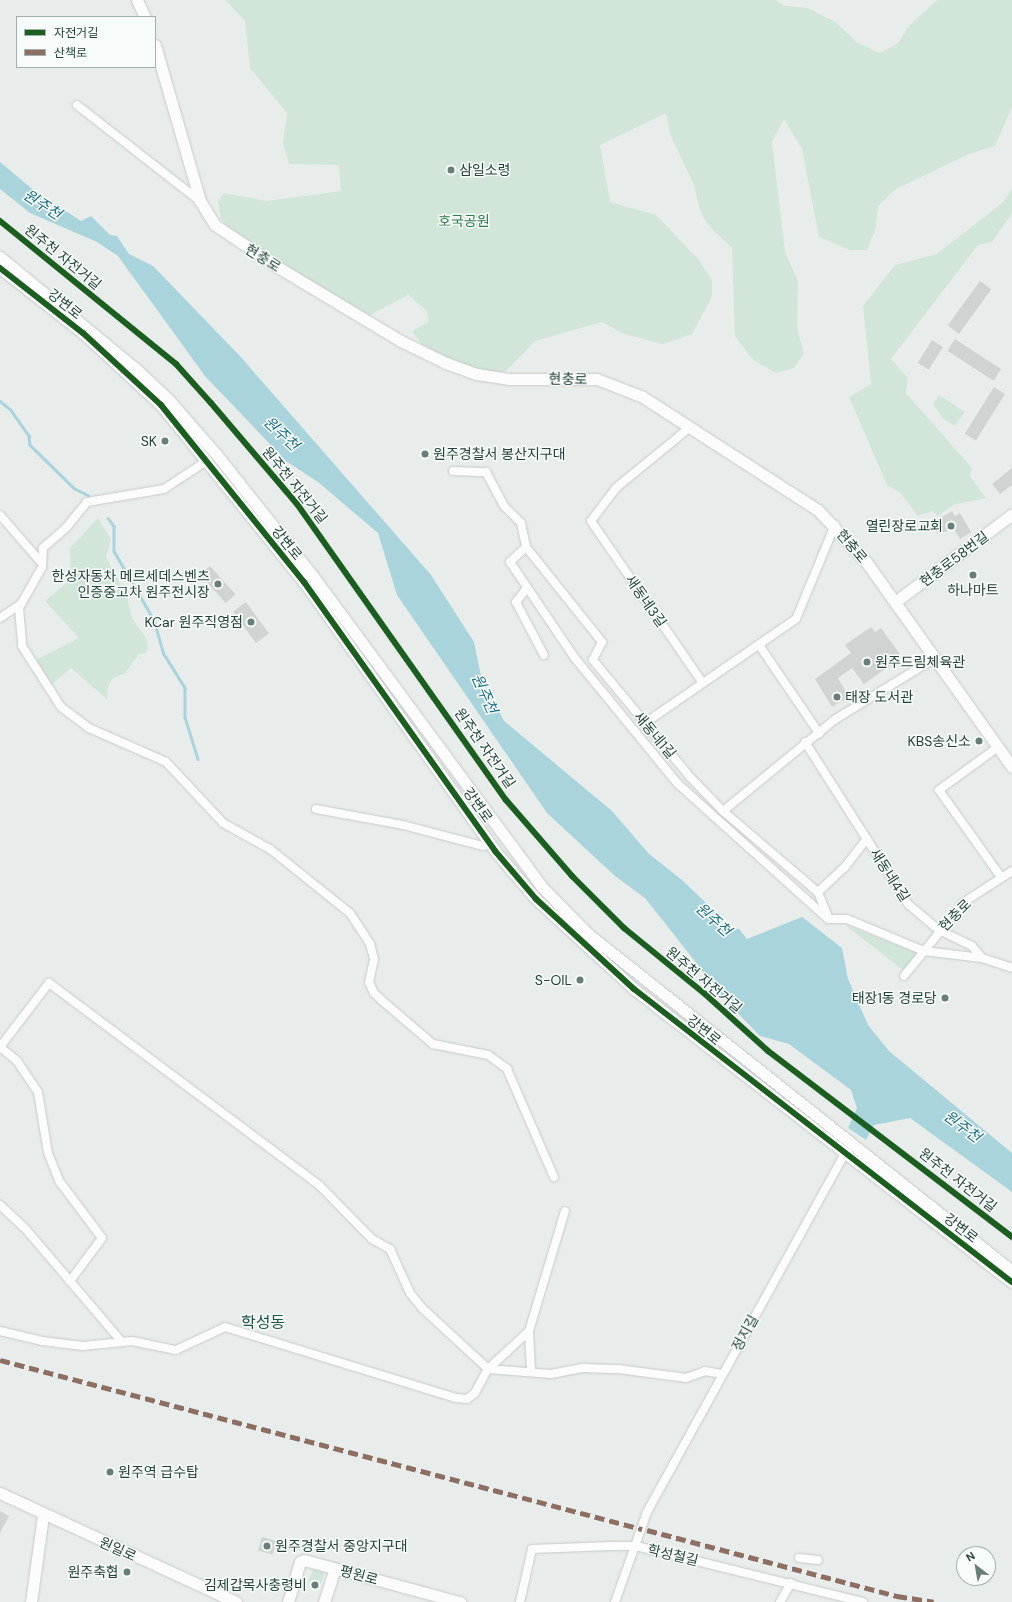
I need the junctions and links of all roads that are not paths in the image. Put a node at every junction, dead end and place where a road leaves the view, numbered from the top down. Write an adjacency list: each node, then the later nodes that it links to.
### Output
1 (137, 0): 2 (street)
2 (145, 16)
3 (156, 49): 5 (street, 현충로)
4 (77, 105): 5 (street)
5 (200, 201): 8 (street, 현충로)
6 (0, 257): 9 (street, 강변로)
7 (0, 268): 10 (street, 강변로)
8 (689, 428): 14 (street, 현충로); 24 (street, 새동네3길)
9 (216, 454): 10 (street); 44 (street, 강변로)
10 (205, 462): 16 (street); 33 (street, 강변로)
11 (453, 471): 15 (street, 새동네1길)
12 (1012, 514): 19 (street, 현충로58번길)
13 (0, 515): 16 (street)
14 (835, 525): 19 (street, 현충로); 21 (street)
15 (526, 547): 17 (street); 25 (street, 새동네1길)
16 (40, 561): 18 (street)
17 (528, 588): 22 (street); 37 (street)
18 (24, 602): 20 (street); 45 (street)
19 (895, 602): 23 (street, 현충로)
20 (0, 618)
21 (759, 644): 24 (street); 26 (street)
22 (544, 655)
23 (935, 658): 26 (street); 28 (street, 현충로)
24 (702, 682): 25 (street)
25 (645, 723): 31 (street, 새동네1길)
26 (819, 733): 27 (street)
27 (805, 742): 31 (street); 32 (street, 새동네4길)
28 (998, 747): 29 (street, 현충로); 35 (street)
29 (1012, 767)
30 (316, 809): 33 (street)
31 (723, 811): 36 (street, 새동네1길)
32 (867, 840): 36 (street); 38 (street, 새동네4길)
33 (490, 843): 44 (street, 강변로)
34 (1012, 871): 35 (street, 현충로)
35 (1001, 877): 38 (street, 현충로)
36 (818, 892): 37 (street, 새동네1길)
37 (829, 919): 39 (street)
38 (939, 930): 39 (street, 현충로); 40 (street, 새동네4길)
39 (924, 951): 40 (street); 42 (street, 현충로)
40 (982, 958): 41 (street, 새동네4길)
41 (1012, 968)
42 (904, 976)
43 (0, 1047): 49 (street); 54 (street)
44 (848, 1150): 48 (street, 강변로); 50 (street, 강변로); 56 (street, 정지길)
45 (554, 1178)
46 (0, 1205): 49 (street)
47 (566, 1211): 52 (street)
48 (1012, 1272)
49 (70, 1281): 53 (street)
50 (1012, 1282)
51 (0, 1331): 53 (street)
52 (529, 1331): 54 (street); 55 (street)
53 (122, 1342): 54 (street)
54 (488, 1369): 55 (street)
55 (530, 1370): 56 (street)
56 (722, 1374): 60 (street, 정지길)
57 (0, 1493): 59 (street, 원일로)
58 (0, 1501): 59 (street, 원일로)
59 (41, 1518): 65 (street); 66 (street, 원일로); 67 (street, 원일로)
60 (636, 1546): 64 (street, 학성철길); 71 (street, 학성철길); 72 (street, 정지길)
61 (799, 1558): 62 (street)
62 (818, 1560)
63 (335, 1568): 68 (street, 평원로); 69 (street); 70 (street, 평원로)
64 (791, 1583): 73 (street); 74 (street, 학성철길)
65 (31, 1602)
66 (221, 1602)
67 (236, 1602)
68 (288, 1602)
69 (324, 1602)
70 (460, 1602)
71 (520, 1602)
72 (615, 1602)
73 (780, 1602)
74 (863, 1602)

